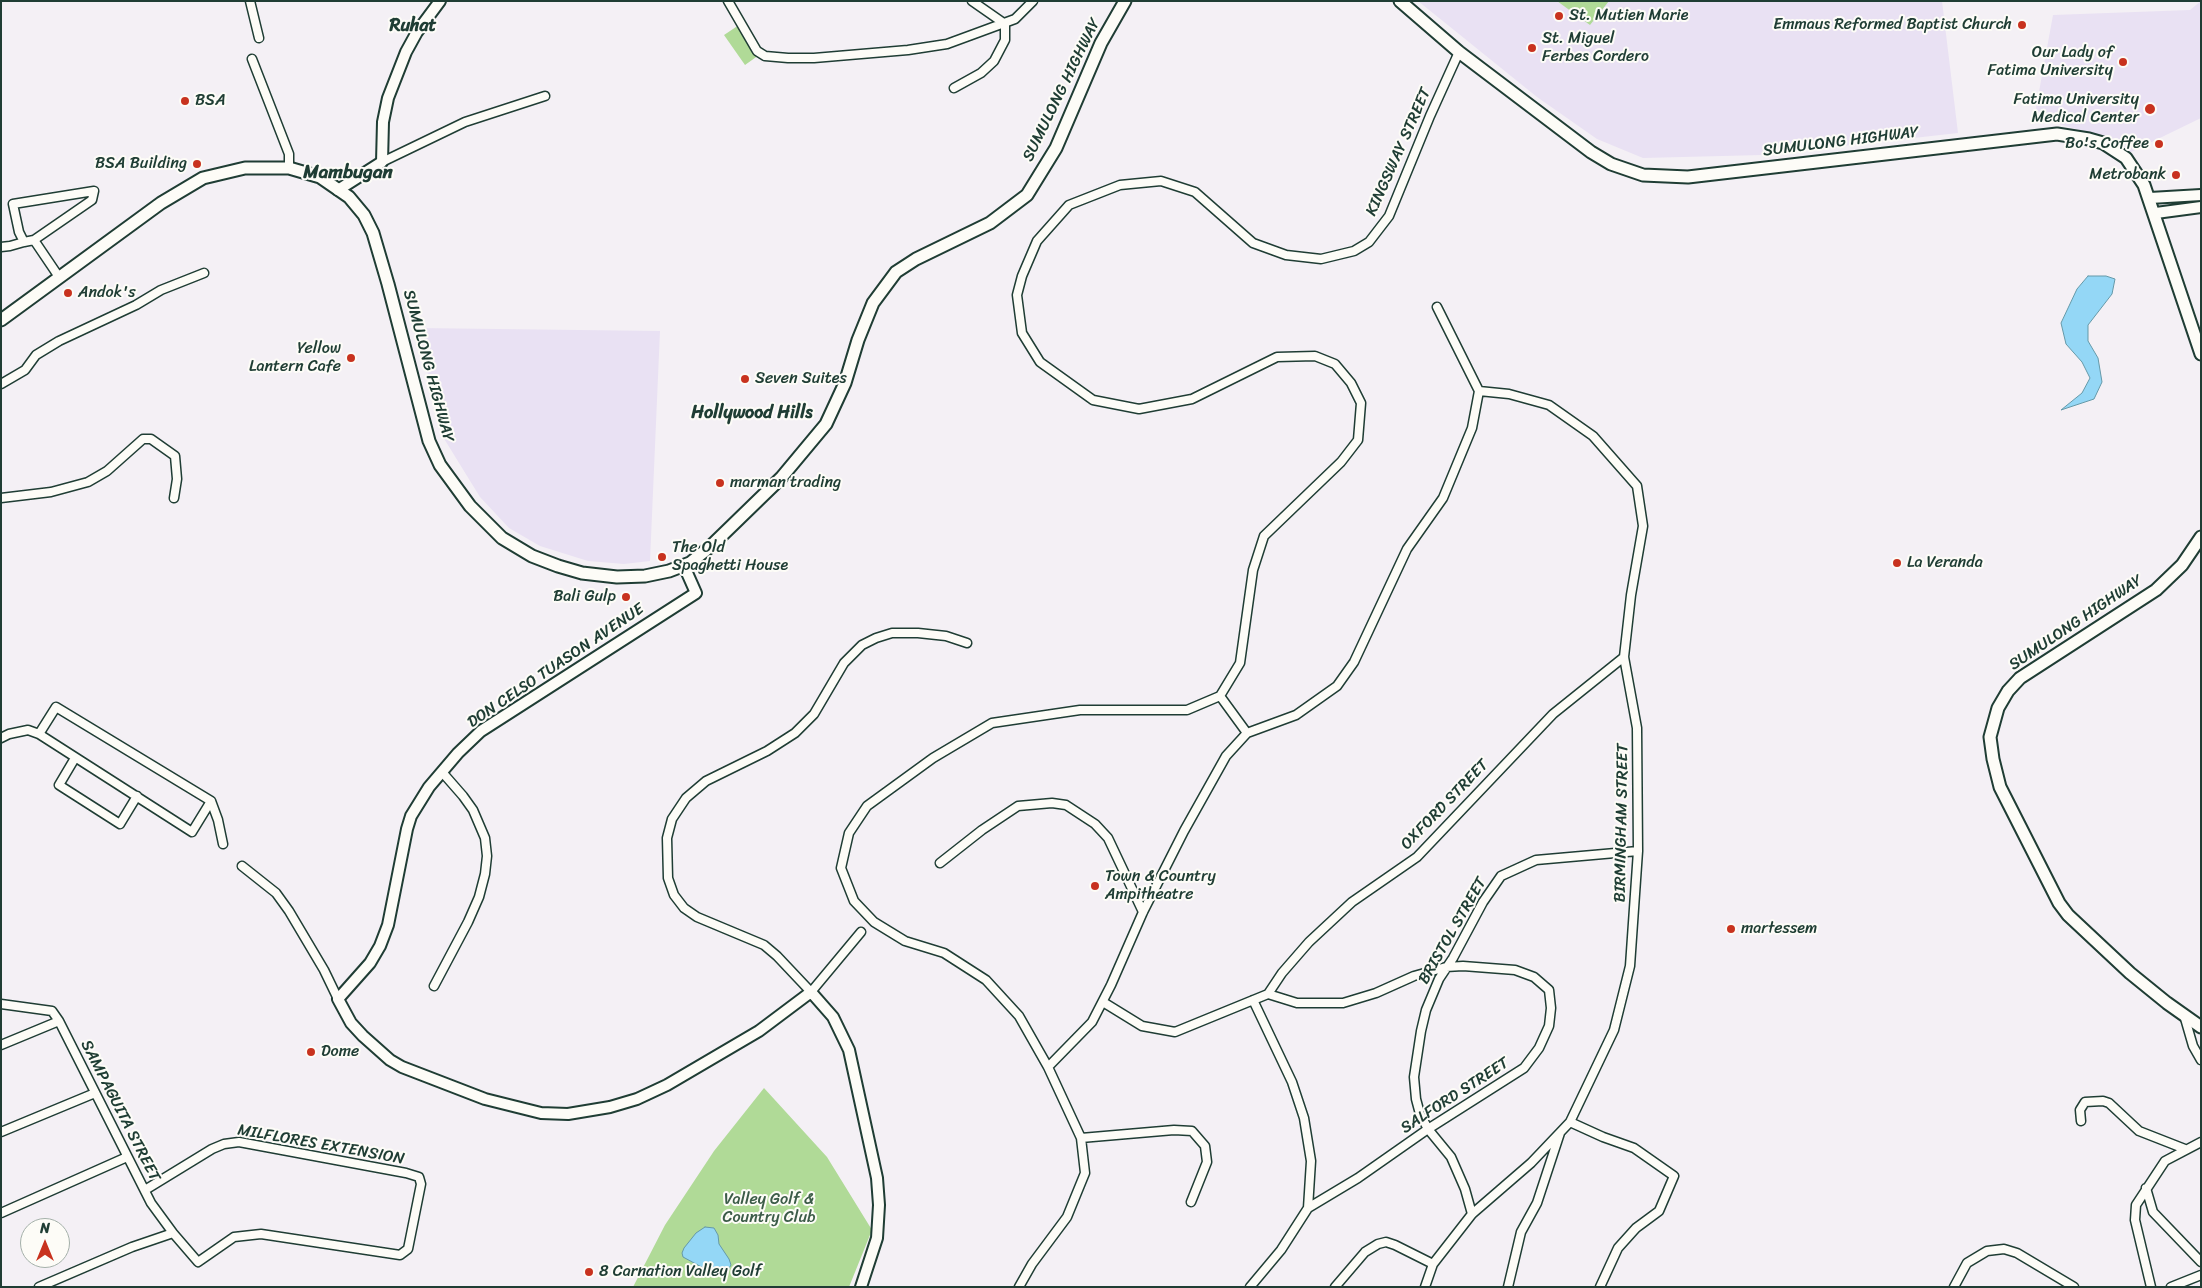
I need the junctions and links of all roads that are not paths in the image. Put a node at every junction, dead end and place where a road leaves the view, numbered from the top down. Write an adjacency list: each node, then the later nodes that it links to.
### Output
1 (250, 1): 9 (street)
2 (440, 1): 14 (street)
3 (728, 1): 8 (street)
4 (972, 1): 8 (street)
5 (1033, 1): 8 (street)
6 (1126, 1): 34 (main road, SUMULONG HIGHWAY)
7 (1400, 1): 10 (main road, SUMULONG HIGHWAY)
8 (1005, 24): 12 (street)
9 (259, 38)
10 (1459, 52): 18 (main road, SUMULONG HIGHWAY); 37 (street, KINGSWAY STREET)
11 (252, 59): 15 (street)
12 (954, 88)
13 (546, 96): 14 (street)
14 (382, 162): 16 (street)
15 (289, 168): 16 (main road, SUMULONG HIGHWAY); 25 (main road, SUMULONG HIGHWAY)
16 (338, 190): 34 (main road, SUMULONG HIGHWAY)
17 (2201, 195): 18 (street)
18 (2150, 198): 20 (main road, SUMULONG HIGHWAY)
19 (2201, 206): 20 (street)
20 (2156, 214): 28 (main road, SUMULONG HIGHWAY)
21 (34, 240): 22 (street); 22 (street); 25 (street)
22 (24, 242): 23 (street)
23 (1, 248)
24 (204, 273): 29 (street)
25 (59, 277): 27 (main road, SUMULONG HIGHWAY)
26 (1437, 307): 30 (street)
27 (1, 320)
28 (2201, 354)
29 (1, 384)
30 (1479, 392): 36 (street, BIRMINGHAM STREET); 38 (street)
31 (1, 498): 32 (street)
32 (174, 498)
33 (2201, 537): 59 (main road, SUMULONG HIGHWAY)
34 (684, 566): 42 (street, DON CELSO TUASON AVENUE)
35 (967, 643): 53 (street)
36 (1624, 657): 46 (street, BIRMINGHAM STREET); 54 (street, OXFORD STREET)
37 (1220, 696): 38 (street); 64 (street)
38 (1247, 733): 49 (street)
39 (38, 734): 40 (street); 41 (street); 44 (street)
40 (1, 738)
41 (75, 758): 43 (street); 43 (street)
42 (442, 772): 52 (street); 55 (street, DON CELSO TUASON AVENUE)
43 (137, 796): 44 (street)
44 (211, 801): 45 (street)
45 (223, 844)
46 (1638, 851): 51 (street, BRISTOL STREET); 67 (street, BIRMINGHAM STREET)
47 (940, 863): 49 (street)
48 (242, 866): 55 (street)
49 (1143, 912): 57 (street)
50 (861, 932): 53 (street)
51 (1446, 967): 54 (street, SALFORD STREET); 68 (street, BRISTOL STREET); 68 (street, SALFORD STREET)
52 (434, 986)
53 (811, 992): 55 (street); 87 (street)
54 (1268, 994): 56 (street)
55 (338, 999)
56 (1253, 1000): 57 (street); 78 (street)
57 (1103, 1002): 64 (street)
58 (1, 1004): 60 (street)
59 (2184, 1015): 61 (main road, SUMULONG HIGHWAY); 63 (street)
60 (59, 1021): 62 (street); 65 (street, SAMPAGUITA STREET)
61 (2201, 1027)
62 (1, 1045)
63 (2201, 1060)
64 (1048, 1067): 71 (street)
65 (95, 1093): 69 (street); 74 (street, SAMPAGUITA STREET)
66 (2081, 1121): 73 (street)
67 (1570, 1122): 70 (street, BIRMINGHAM STREET); 93 (street)
68 (1428, 1129): 78 (street, SALFORD STREET); 80 (street, BRISTOL STREET)
69 (1, 1132)
70 (1560, 1132): 80 (street, BIRMINGHAM STREET); 92 (street)
71 (1080, 1138): 77 (street); 88 (street)
72 (2201, 1142): 73 (street)
73 (2185, 1149): 75 (street)
74 (127, 1157): 76 (street, SAMPAGUITA STREET); 79 (street)
75 (2146, 1188): 83 (street); 96 (street)
76 (145, 1190): 81 (street, SAMPAGUITA STREET); 82 (street, MILFLORES EXTENSION)
77 (1191, 1202)
78 (1308, 1208): 89 (street)
79 (1, 1213)
80 (1472, 1214): 84 (street, BIRMINGHAM STREET)
81 (173, 1233): 82 (street, SAMPAGUITA STREET); 86 (street)
82 (198, 1262)
83 (2201, 1262)
84 (1433, 1264): 90 (street); 91 (street, BIRMINGHAM STREET)
85 (2201, 1274): 97 (street)
86 (39, 1287)
87 (861, 1287)
88 (1019, 1287)
89 (1250, 1287)
90 (1335, 1287)
91 (1425, 1287)
92 (1508, 1287)
93 (1600, 1287)
94 (1954, 1287): 95 (street)
95 (2074, 1287)
96 (2151, 1287)
97 (2171, 1287)

